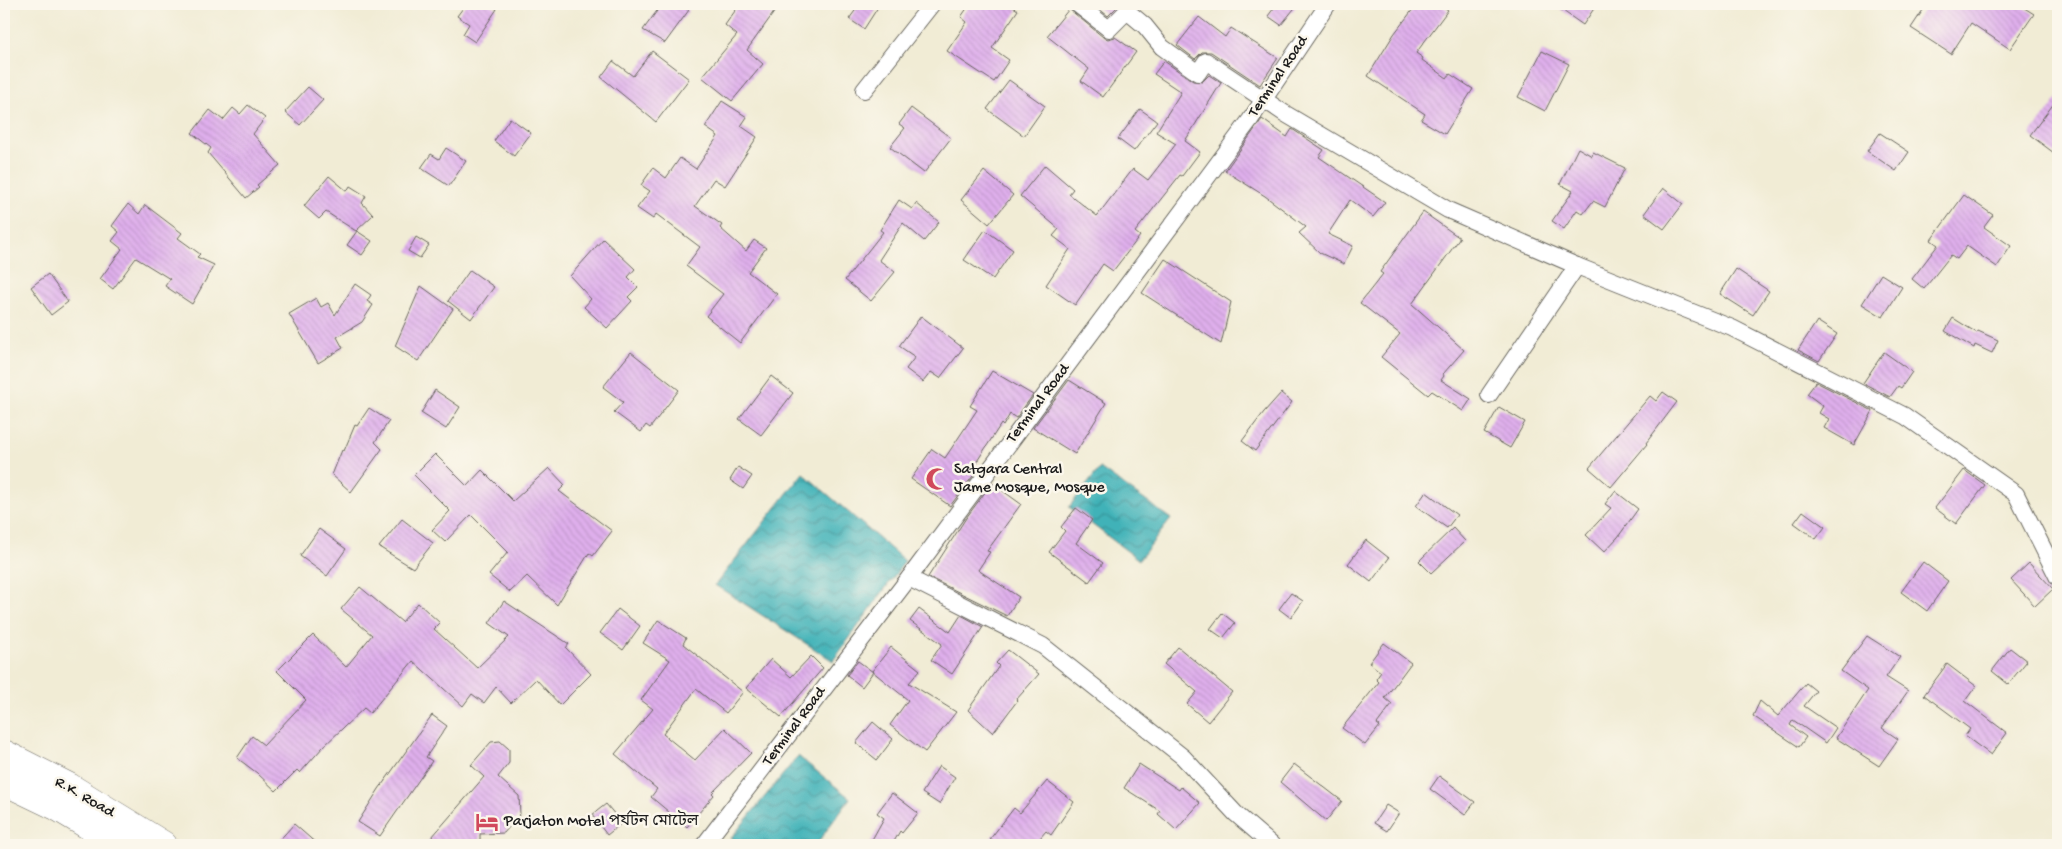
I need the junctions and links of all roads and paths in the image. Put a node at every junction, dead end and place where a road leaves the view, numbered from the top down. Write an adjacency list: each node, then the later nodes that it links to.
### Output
1 (932, 4): 4 (street)
2 (1076, 4): 5 (street)
3 (1328, 4): 5 (street, Terminal Road)
4 (864, 90)
5 (1264, 100): 6 (street); 8 (street, Terminal Road)
6 (1577, 266): 7 (street); 9 (street)
7 (1490, 395)
8 (909, 578): 14 (street, Terminal Road); 15 (street)
9 (2058, 578)
10 (4, 754): 13 (highway, R.K. Road)
11 (4, 781): 12 (highway, R.K. Road)
12 (121, 845)
13 (163, 845)
14 (704, 845)
15 (1272, 845)

